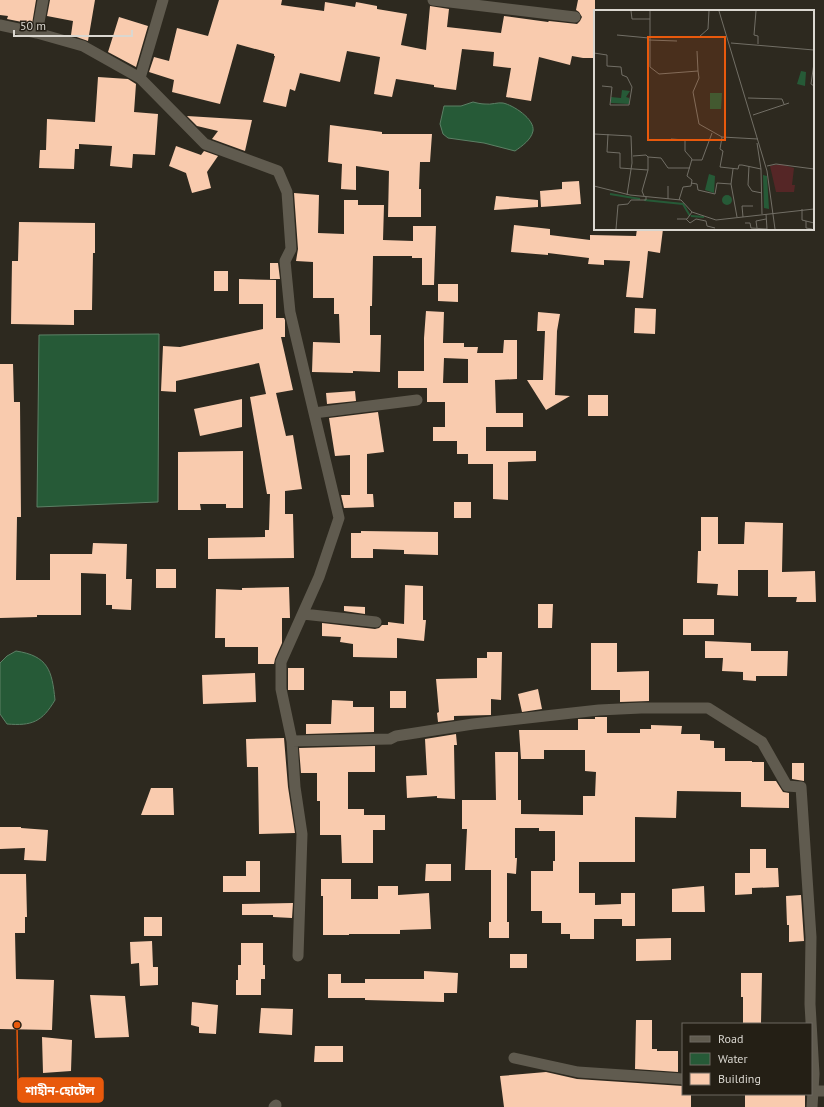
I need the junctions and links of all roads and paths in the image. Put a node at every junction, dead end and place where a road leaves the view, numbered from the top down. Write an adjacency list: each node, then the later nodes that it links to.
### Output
1 (43, 0): 6 (street)
2 (163, 0): 7 (street)
3 (433, 0): 4 (street)
4 (575, 17)
5 (0, 25): 6 (street)
6 (37, 33): 7 (street)
7 (140, 78): 9 (street)
8 (417, 400): 9 (street)
9 (314, 413): 10 (street)
10 (303, 614): 11 (street); 12 (street)
11 (376, 622)
12 (292, 741): 13 (street); 14 (street)
13 (298, 956)
14 (811, 1023)
15 (514, 1058): 17 (street)
16 (812, 1074): 18 (street)
17 (682, 1079)
18 (818, 1091): 19 (street)
19 (812, 1107)

